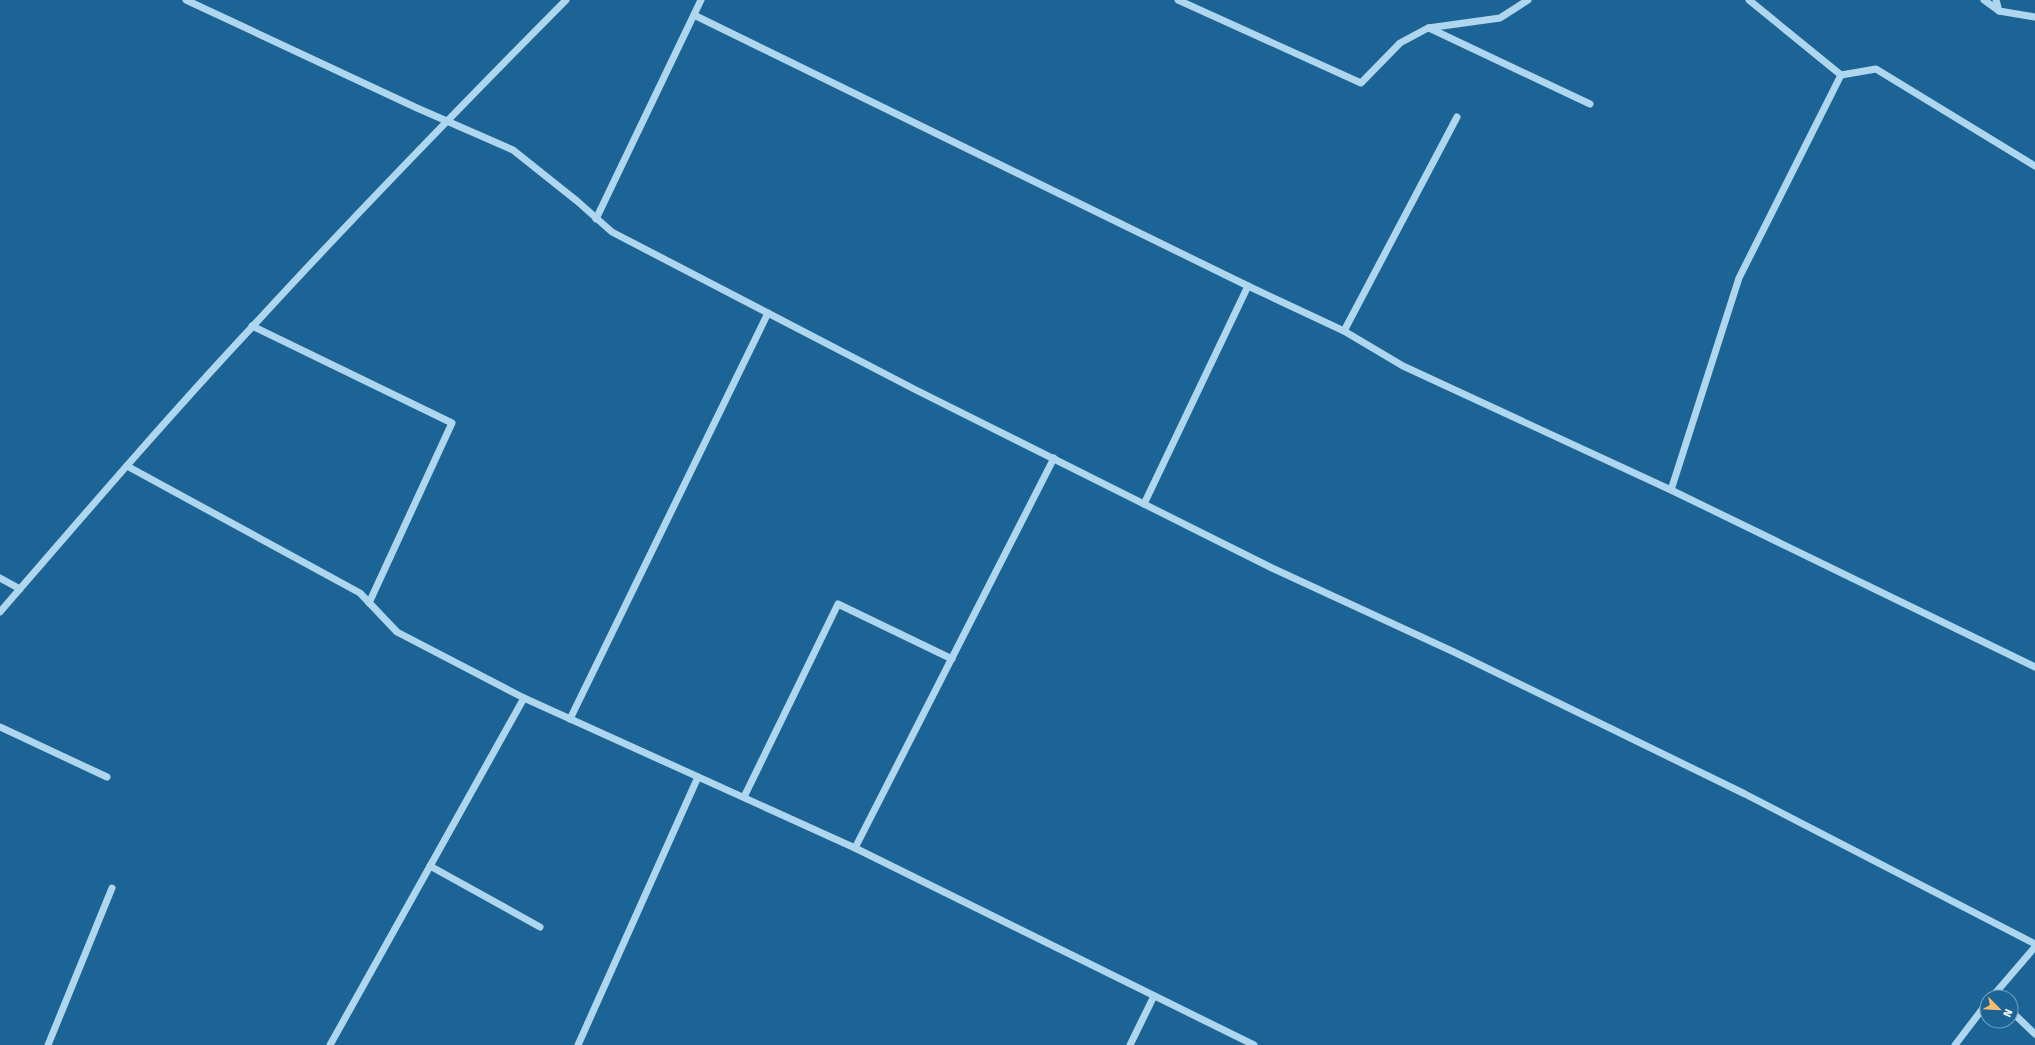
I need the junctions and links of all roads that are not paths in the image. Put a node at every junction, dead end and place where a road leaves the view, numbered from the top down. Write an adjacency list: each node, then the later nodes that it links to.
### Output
1 (186, 0): 16 (street)
2 (566, 0): 16 (street)
3 (701, 0): 10 (street)
4 (1178, 0): 12 (street)
5 (1528, 0): 12 (street)
6 (1749, 0): 13 (street)
7 (1984, 0): 9 (street)
8 (1996, 0): 9 (street)
9 (1999, 11): 11 (street)
10 (694, 15): 18 (street); 19 (street)
11 (2035, 17)
12 (1428, 28): 14 (street)
13 (1841, 75): 17 (street); 25 (street)
14 (1590, 104)
15 (1457, 117): 22 (street)
16 (447, 121): 18 (street); 21 (street)
17 (2035, 166)
18 (596, 219): 20 (street)
19 (1248, 286): 22 (street); 26 (street)
20 (768, 312): 23 (street); 34 (street)
21 (252, 326): 24 (street); 29 (street)
22 (1344, 332): 25 (street)
23 (1054, 458): 26 (street); 31 (street)
24 (127, 466): 28 (street); 29 (street)
25 (1671, 490): 32 (street)
26 (1144, 504): 43 (street)
27 (0, 578): 28 (street)
28 (20, 589): 30 (street)
29 (370, 603): 33 (street)
30 (0, 612)
31 (952, 659): 38 (street); 39 (street)
32 (2035, 667)
33 (524, 698): 34 (street); 40 (street)
34 (570, 719): 36 (street)
35 (0, 727): 37 (street)
36 (698, 776): 38 (street); 52 (street)
37 (107, 777)
38 (744, 797): 39 (street)
39 (856, 848): 46 (street)
40 (430, 866): 42 (street); 51 (street)
41 (112, 888): 50 (street)
42 (540, 928)
43 (2035, 944)
44 (2035, 947): 45 (street)
45 (2000, 989)
46 (1154, 996): 53 (street); 54 (street)
47 (1979, 1014): 55 (street)
48 (2019, 1019): 49 (street)
49 (2035, 1034)
50 (48, 1045)
51 (330, 1045)
52 (578, 1045)
53 (1130, 1045)
54 (1254, 1045)
55 (1955, 1045)

